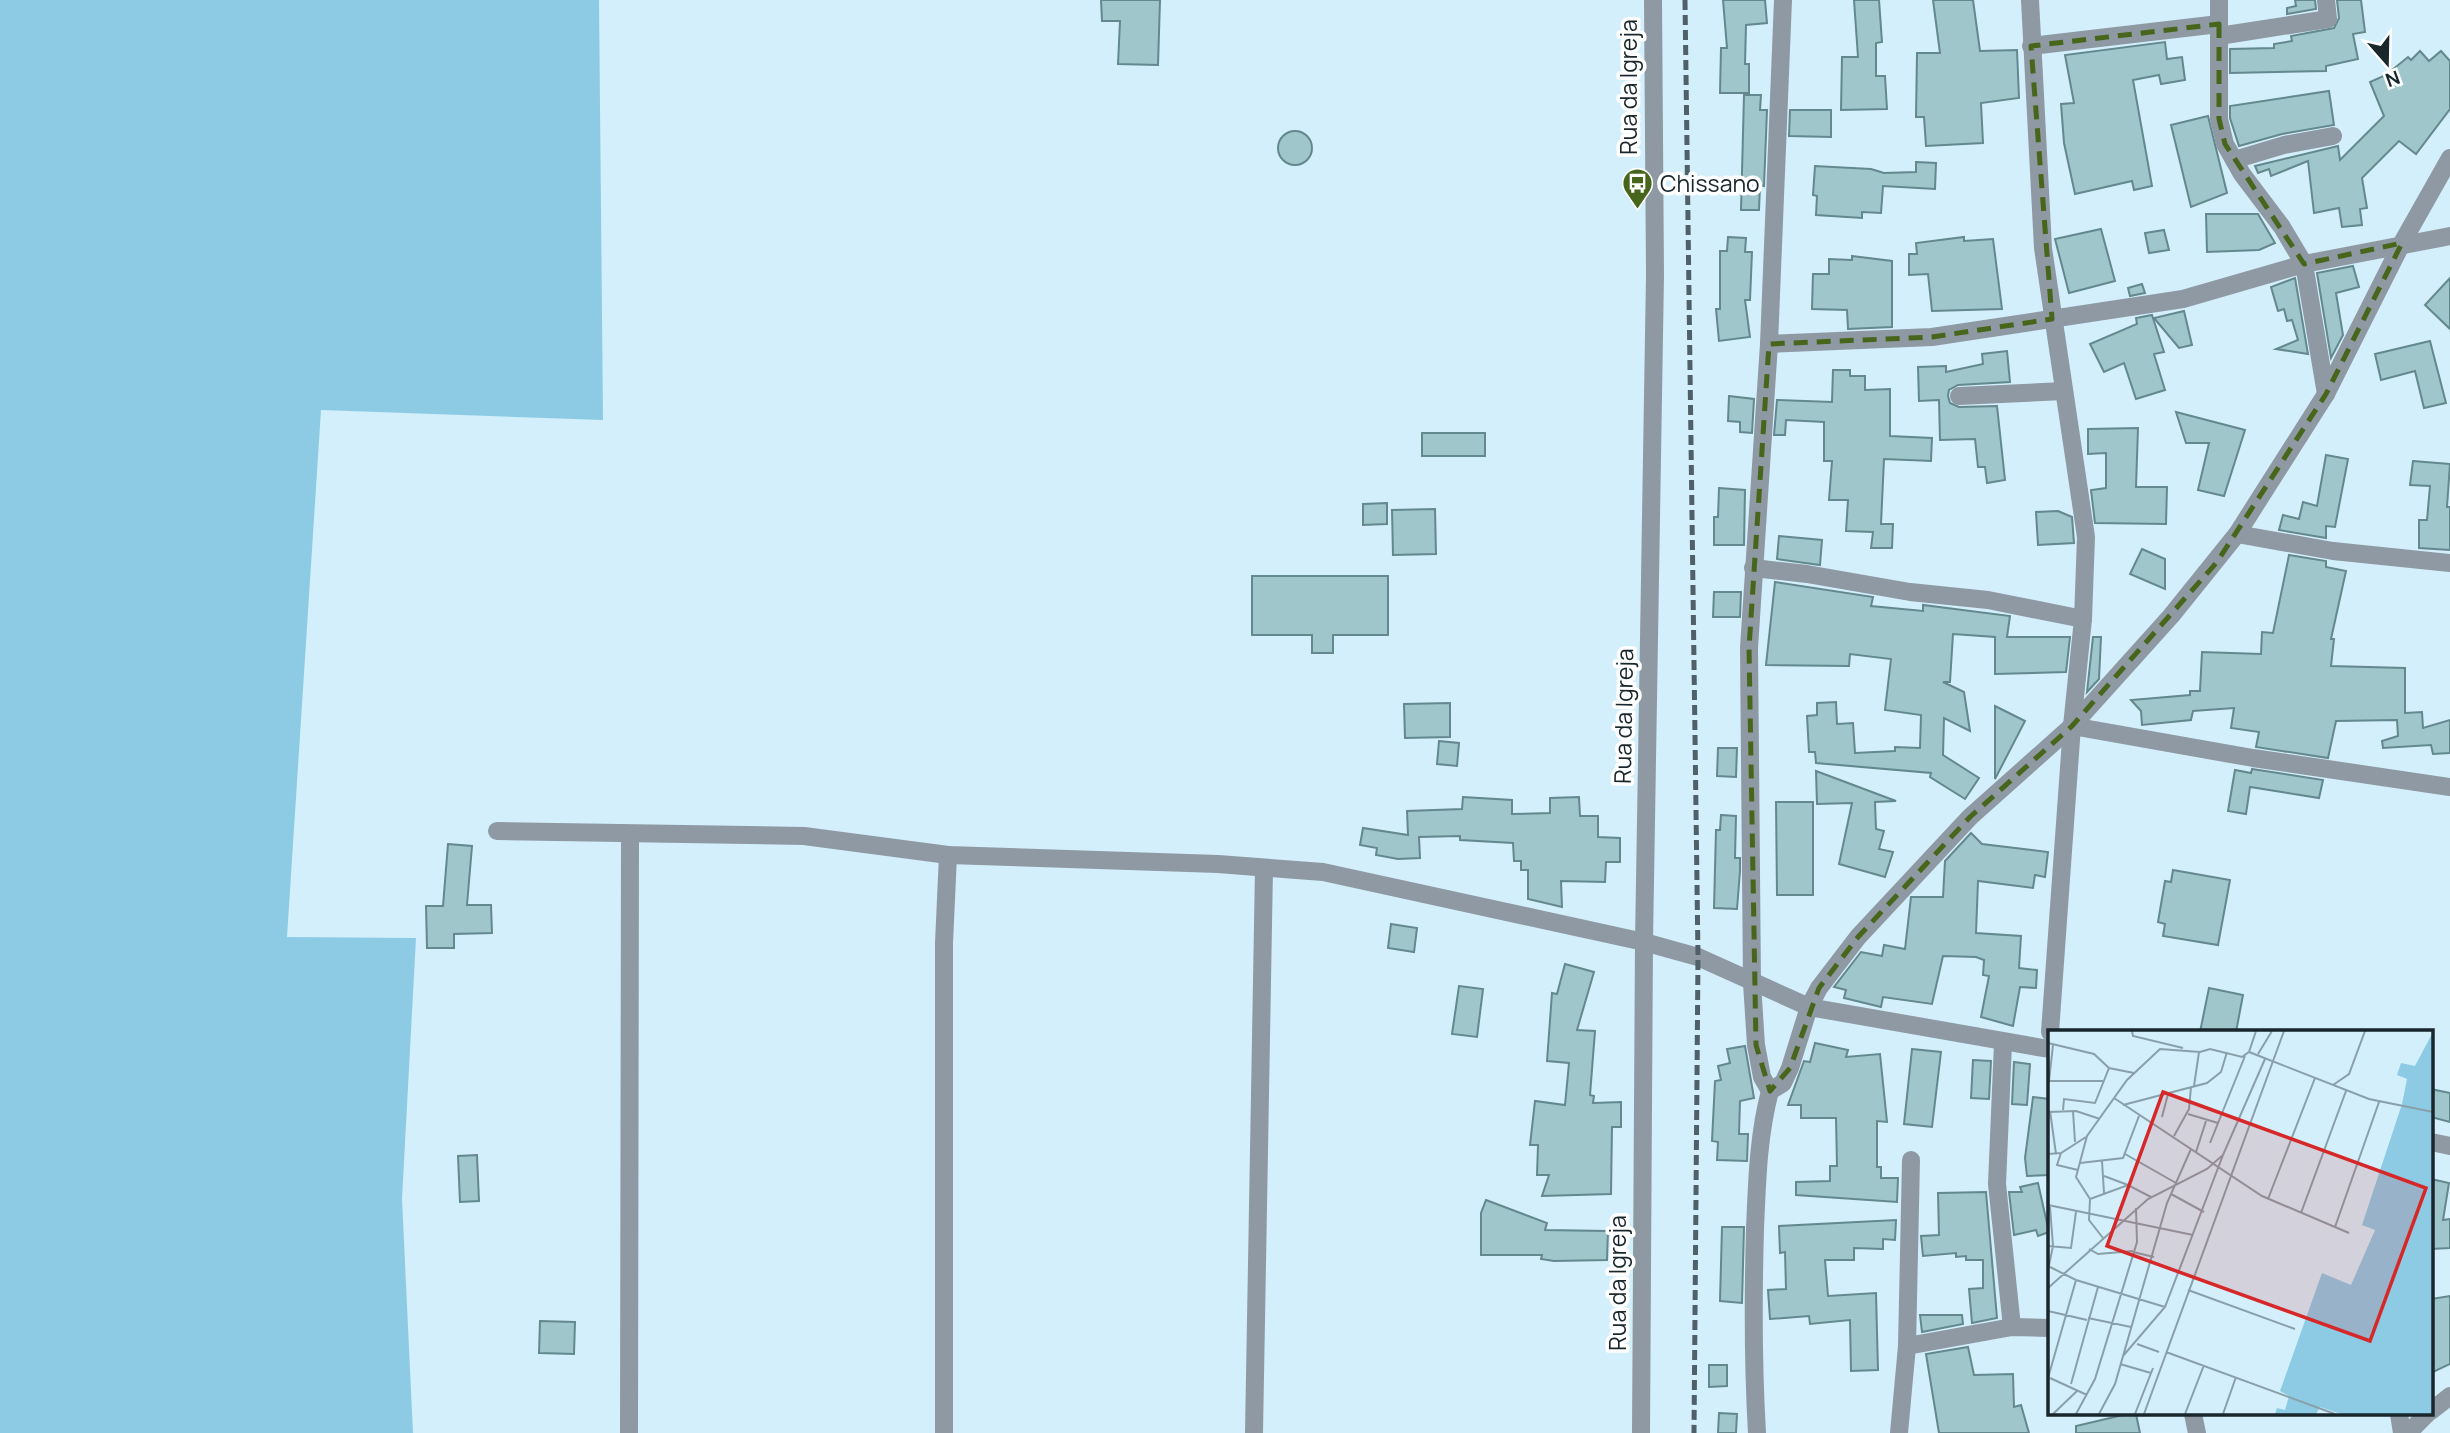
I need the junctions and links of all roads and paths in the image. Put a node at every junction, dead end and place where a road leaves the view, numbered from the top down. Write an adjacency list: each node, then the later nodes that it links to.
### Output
1 (1653, 0): 29 (street, Rua da Igreja)
2 (1783, 0): 15 (street)
3 (2030, 0): 7 (street)
4 (2218, 0): 6 (street)
5 (2326, 0): 6 (street)
6 (2219, 30): 7 (street); 10 (street)
7 (2031, 46): 14 (street)
8 (2333, 136): 10 (street)
9 (2450, 158): 12 (street)
10 (2234, 160): 13 (street)
11 (2450, 236): 12 (street)
12 (2402, 243): 13 (street); 17 (street)
13 (2304, 264): 14 (street); 17 (street)
14 (2052, 319): 15 (street); 16 (street)
15 (1769, 344): 21 (street)
16 (2064, 391): 18 (street); 22 (street)
17 (2326, 394): 19 (street)
18 (1959, 396)
19 (2237, 534): 20 (street); 23 (street)
20 (2450, 563)
21 (1753, 568): 22 (street); 30 (street)
22 (2083, 619): 23 (street)
23 (2072, 726): 24 (street); 31 (street); 32 (street)
24 (2450, 788)
25 (497, 831): 26 (street)
26 (630, 835): 27 (street); 45 (street)
27 (948, 855): 28 (street); 46 (street)
28 (1264, 868): 29 (street); 47 (street)
29 (1644, 942): 30 (street); 48 (street, Rua da Igreja)
30 (1752, 983): 31 (street); 35 (street)
31 (1809, 1007): 33 (street); 35 (street)
32 (2050, 1030)
33 (2003, 1043): 34 (street); 39 (street)
34 (2048, 1049)
35 (1770, 1091): 49 (street)
36 (2432, 1142): 37 (street)
37 (2450, 1146)
38 (1910, 1160): 41 (street)
39 (2012, 1327): 40 (street); 41 (street)
40 (2048, 1328)
41 (1908, 1346): 50 (street)
42 (2450, 1396): 43 (street)
43 (2432, 1410)
44 (2425, 1416): 51 (street)
45 (629, 1433)
46 (943, 1433)
47 (1254, 1433)
48 (1641, 1433)
49 (1757, 1433)
50 (1899, 1433)
51 (2408, 1433)

